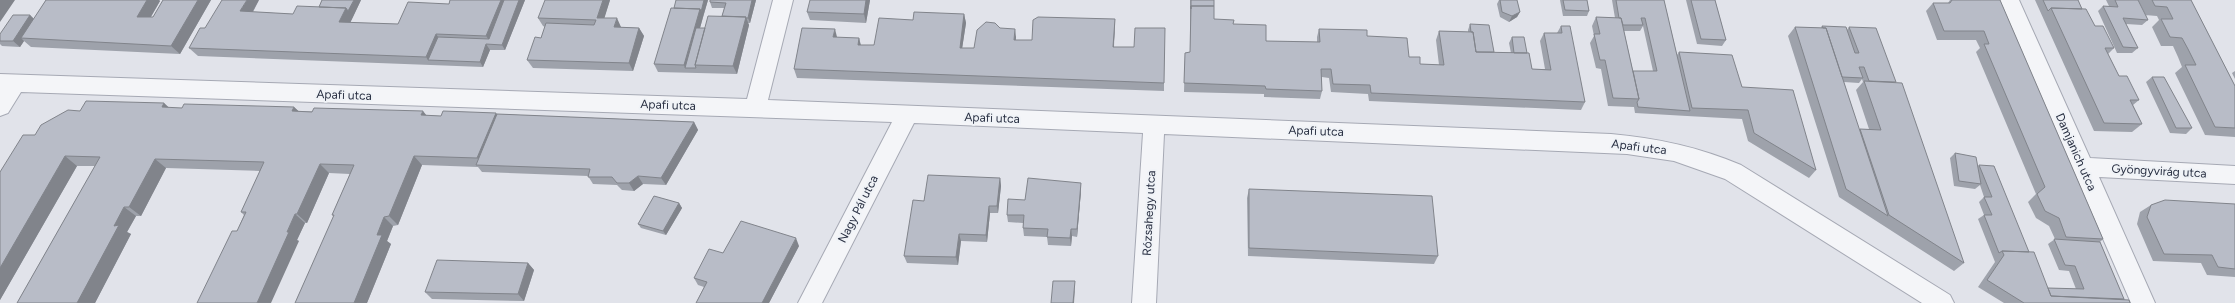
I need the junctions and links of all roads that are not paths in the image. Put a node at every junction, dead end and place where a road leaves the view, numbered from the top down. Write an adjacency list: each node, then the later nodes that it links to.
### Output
1 (783, 0): 5 (street)
2 (2010, 0): 8 (street, Damjanich utca)
3 (7, 83): 4 (street); 5 (street, Apafi utca)
4 (0, 107)
5 (755, 108): 6 (street, Apafi utca)
6 (907, 115): 7 (street, Apafi utca); 10 (street, Nagy Pál utca)
7 (1154, 124): 11 (street, Rózsahegy utca); 12 (street, Apafi utca)
8 (2083, 167): 9 (street, Gyöngyvirág utca); 13 (street, Damjanich utca)
9 (2235, 175)
10 (810, 303)
11 (1144, 303)
12 (1942, 303)
13 (2144, 303)

